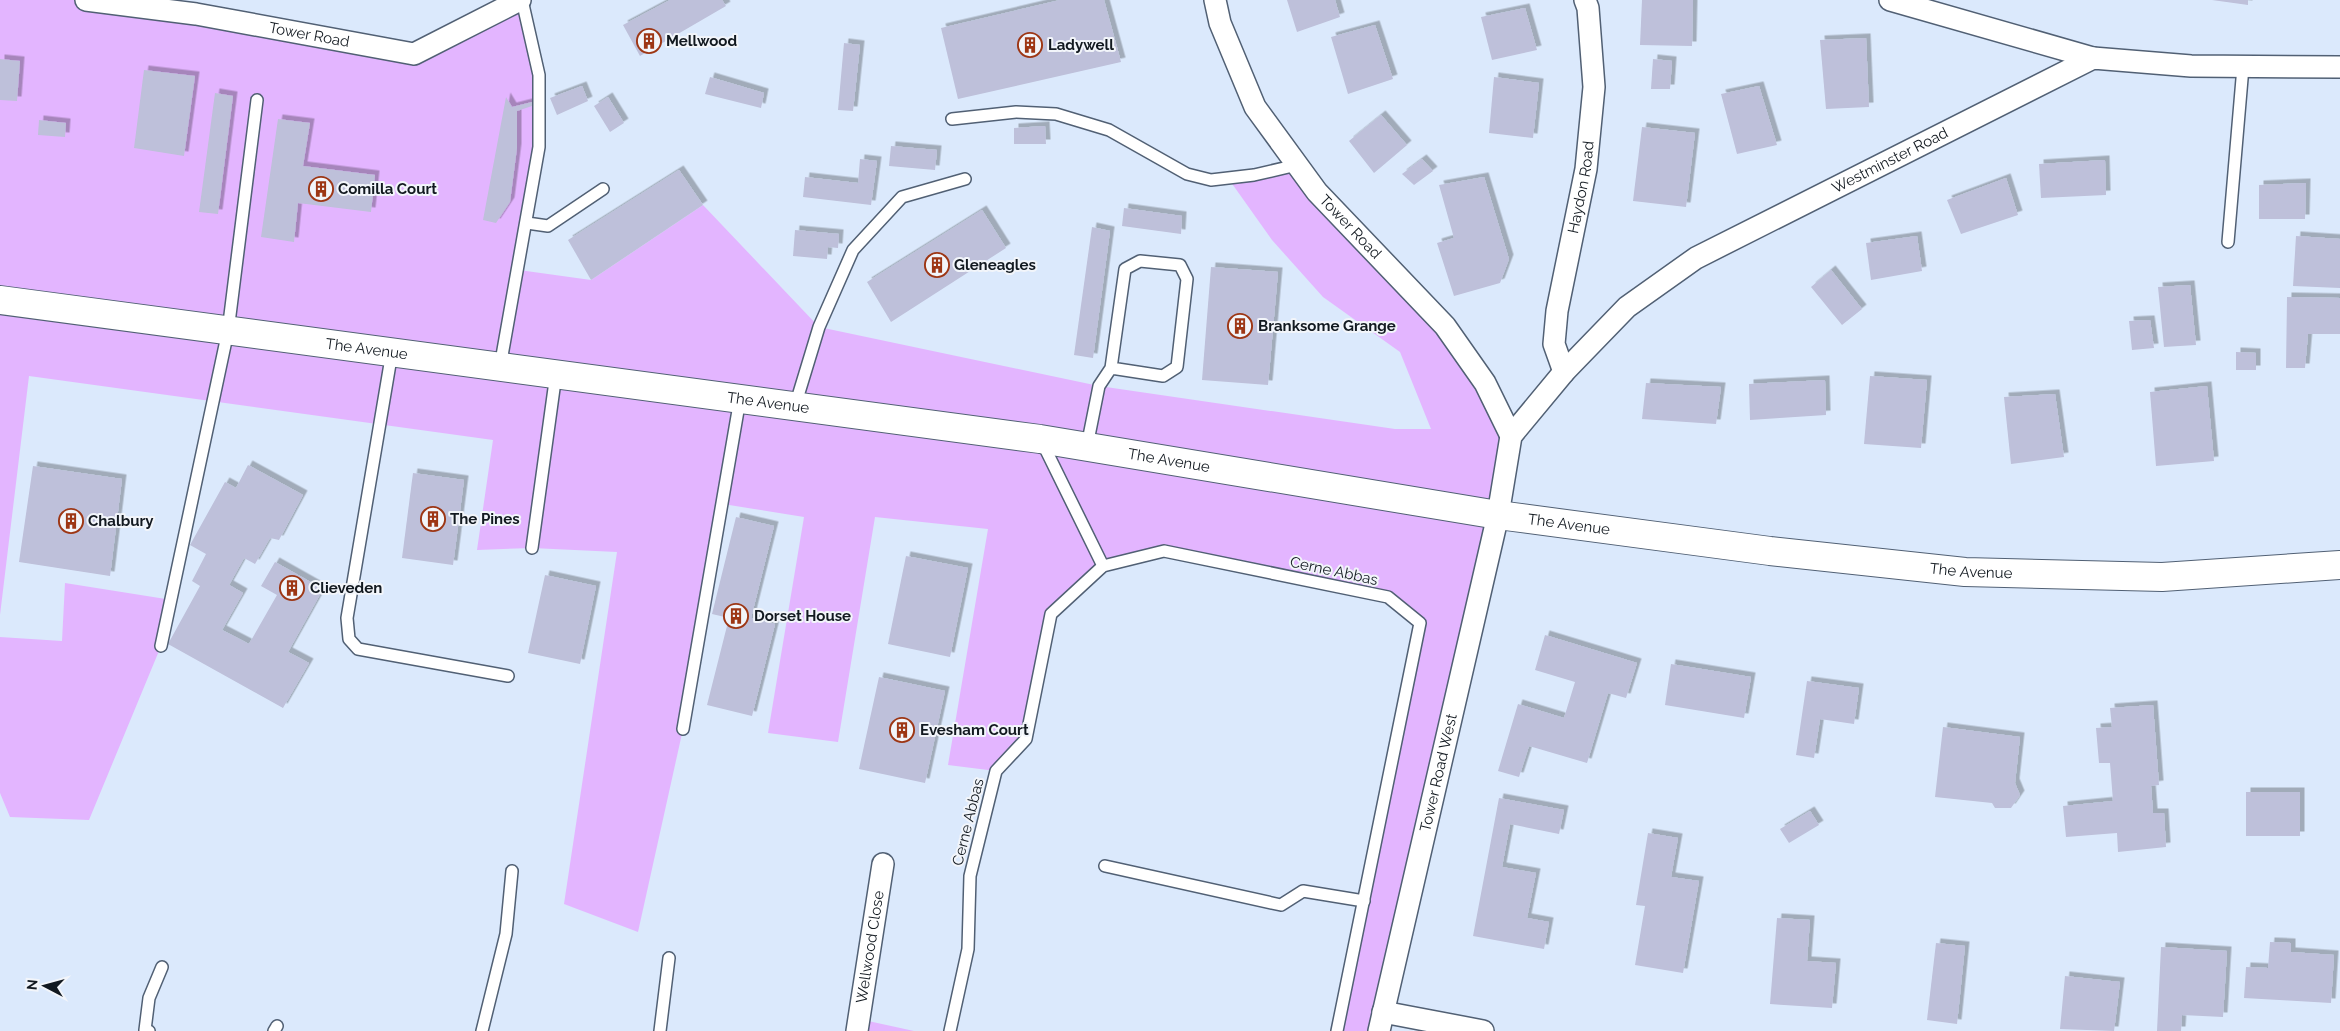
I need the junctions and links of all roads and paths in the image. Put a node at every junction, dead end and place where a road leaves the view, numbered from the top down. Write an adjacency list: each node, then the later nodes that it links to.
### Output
1 (86, 0): 6 (street, Tower Road)
2 (521, 0): 6 (street, Tower Road); 15 (lane)
3 (1215, 0): 12 (street, Tower Road)
4 (1585, 0): 22 (street, Haydon Road)
5 (1890, 0): 7 (street)
6 (197, 7)
7 (2093, 58): 8 (street); 22 (street, Westminster Road)
8 (2243, 66): 9 (street); 16 (lane)
9 (2340, 67)
10 (257, 100): 18 (lane)
11 (952, 119): 12 (lane)
12 (1297, 165): 26 (street, Tower Road)
13 (965, 179): 25 (lane)
14 (603, 189): 15 (lane)
15 (527, 223): 20 (lane)
16 (2228, 242)
17 (0, 300): 18 (main road, The Avenue)
18 (228, 331): 19 (main road, The Avenue); 33 (lane)
19 (392, 352): 20 (main road, The Avenue); 34 (lane)
20 (500, 367): 23 (main road, The Avenue)
21 (1111, 368): 21 (lane); 28 (lane)
22 (1564, 372): 26 (street, Westminster Road)
23 (556, 374): 24 (main road, The Avenue); 30 (lane)
24 (740, 399): 25 (main road, The Avenue); 35 (lane)
25 (795, 406): 27 (main road, The Avenue)
26 (1511, 436): 29 (street)
27 (1040, 439): 28 (main road, The Avenue); 32 (lane)
28 (1087, 446): 29 (main road, The Avenue)
29 (1498, 515): 31 (main road, The Avenue); 42 (street, Tower Road West)
30 (532, 548)
31 (2340, 565)
32 (1103, 566): 39 (lane, Cerne Abbas); 47 (lane, Cerne Abbas)
33 (162, 646)
34 (508, 676)
35 (684, 730)
36 (883, 864): 46 (street, Wellwood Close)
37 (1105, 866): 39 (lane)
38 (512, 871): 44 (lane)
39 (1364, 901): 48 (lane, Cerne Abbas)
40 (669, 958): 45 (lane)
41 (162, 968): 43 (lane)
42 (1381, 1021): 49 (street)
43 (149, 1031)
44 (482, 1031)
45 (660, 1031)
46 (857, 1031)
47 (950, 1031)
48 (1337, 1031)
49 (1483, 1031)

